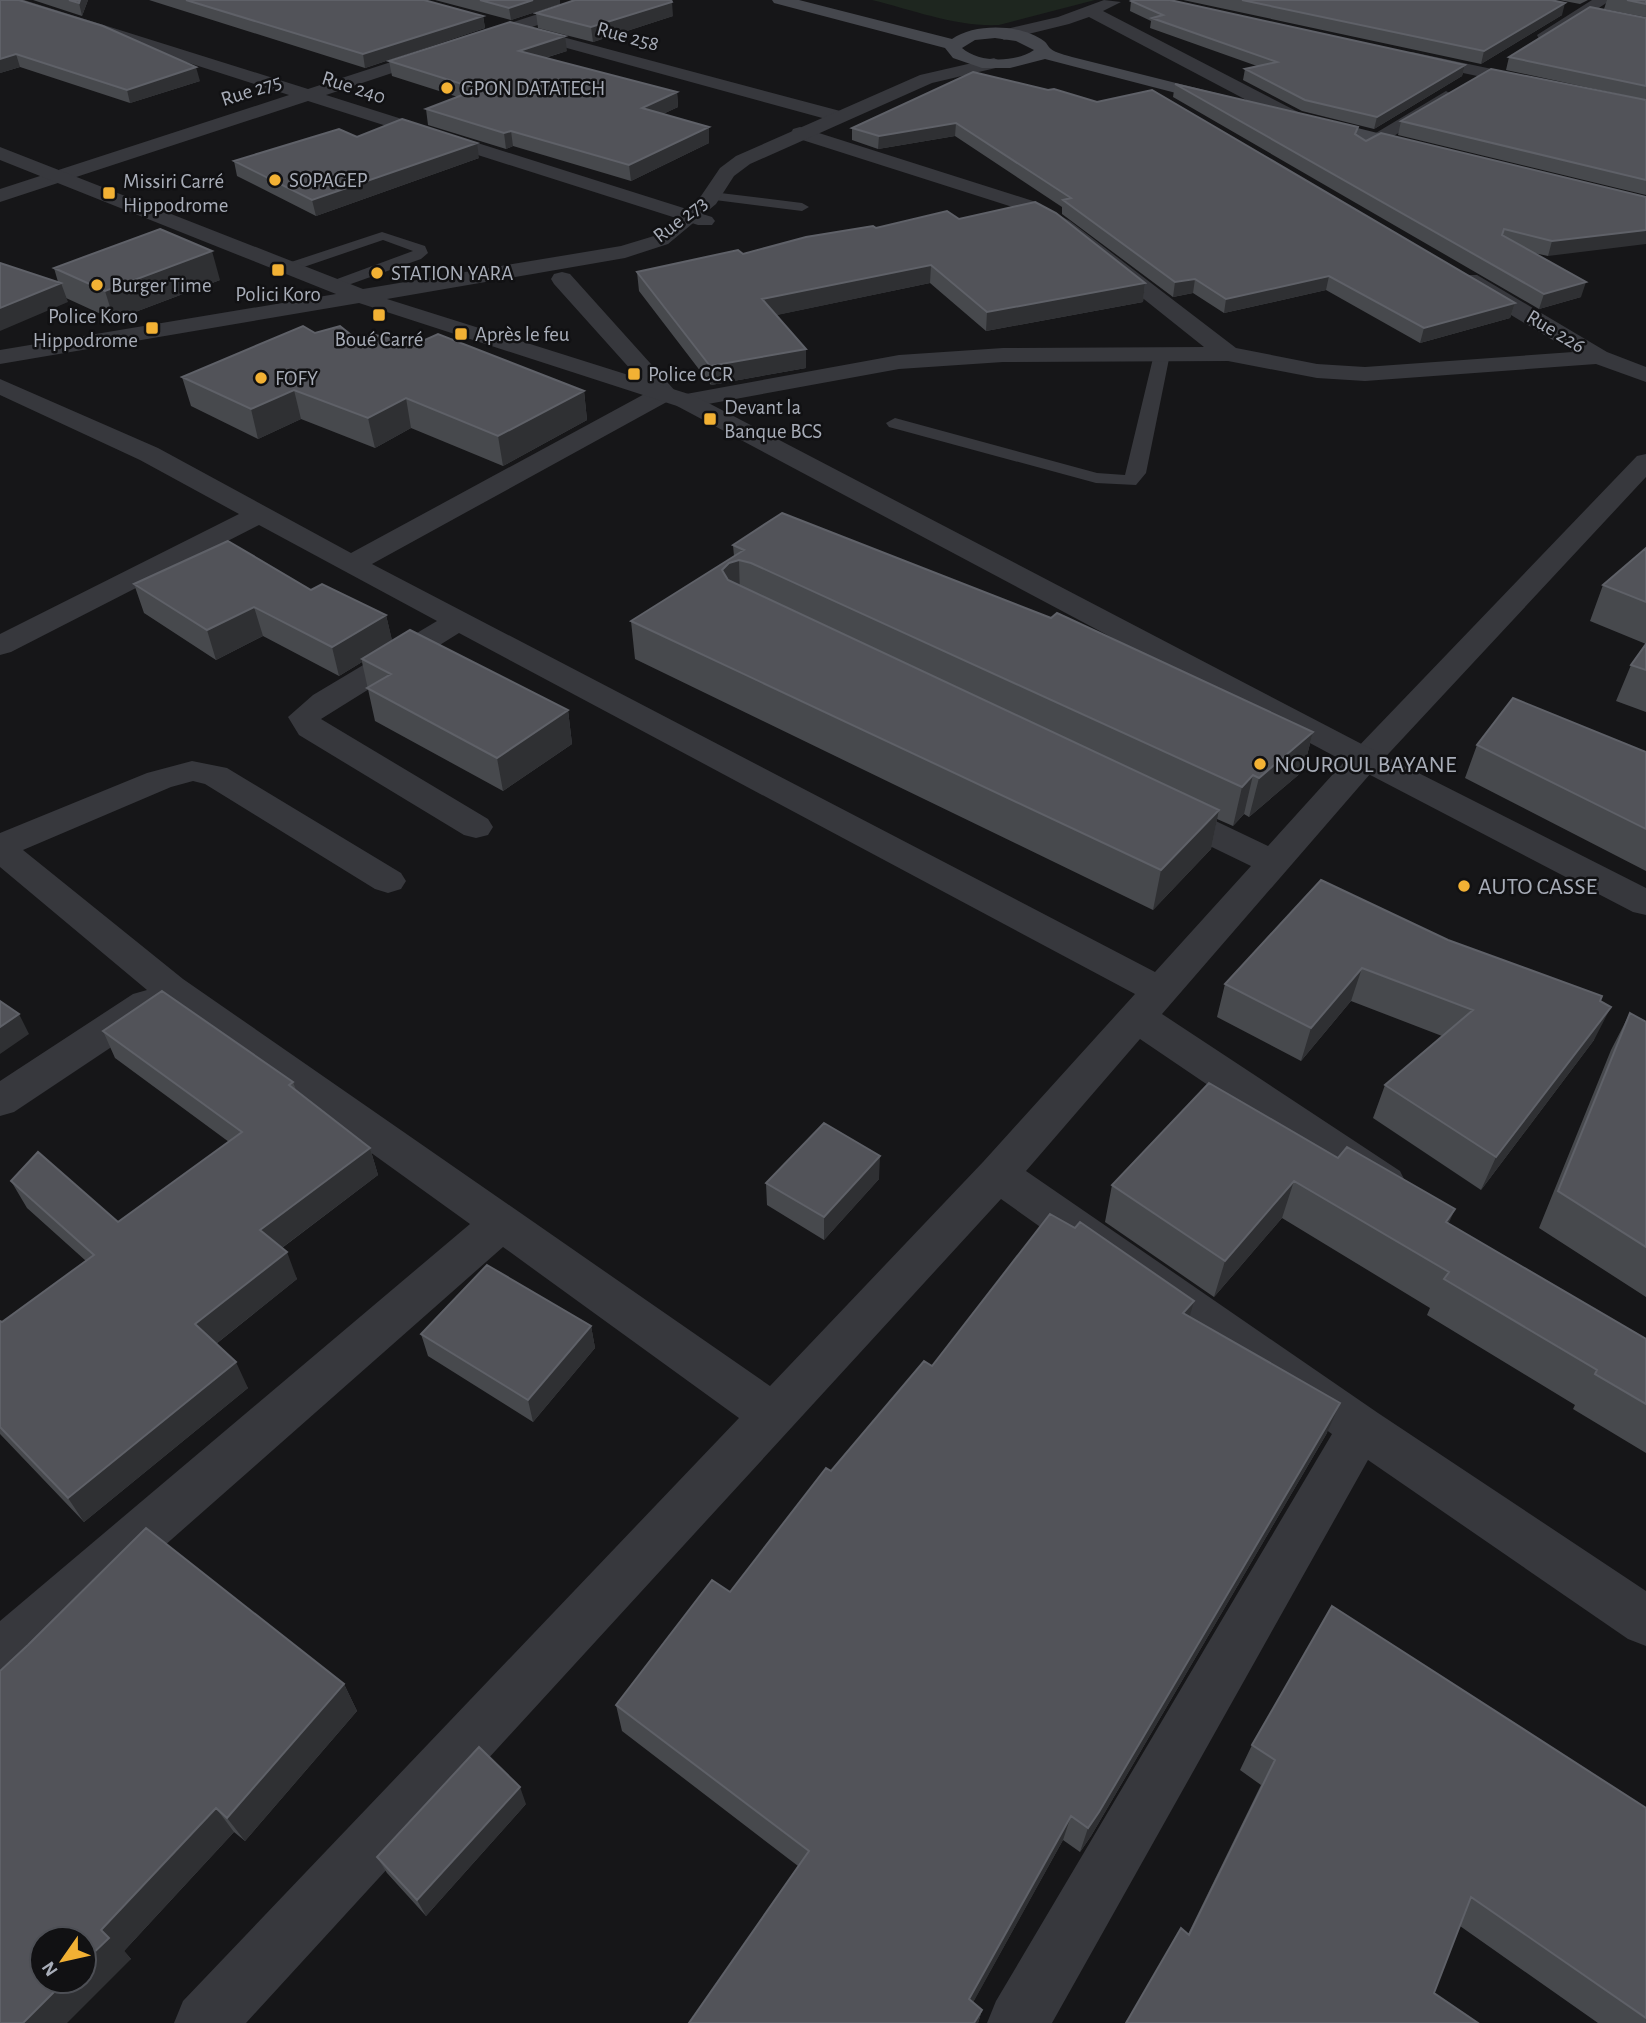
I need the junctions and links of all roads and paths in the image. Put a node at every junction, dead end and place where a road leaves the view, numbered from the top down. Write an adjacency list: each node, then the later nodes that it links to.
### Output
1 (8, 0): 25 (street, Rue 240)
2 (597, 0): 12 (street, Rue 275)
3 (780, 0): 15 (main road)
4 (814, 0): 13 (main road)
5 (1118, 0): 8 (street)
6 (1558, 7): 9 (street)
7 (1605, 8): 9 (street)
8 (1091, 11): 11 (street); 28 (street)
9 (1583, 12): 14 (street)
10 (485, 21): 12 (street, Rue 258)
11 (1063, 21): 13 (street); 16 (street)
12 (511, 28): 25 (street, Rue 275); 27 (street, Rue 258)
13 (995, 35): 15 (main road); 16 (main road)
14 (1528, 46)
15 (954, 48): 20 (main road); 22 (street, Rue 273)
16 (1041, 48): 19 (main road); 28 (main road)
17 (1390, 52): 21 (street)
18 (1506, 59): 21 (street)
19 (1018, 62): 20 (main road); 24 (main road)
20 (994, 63): 22 (street, Rue 273)
21 (1484, 72): 23 (street); 30 (street)
22 (926, 79): 27 (street, Rue 273)
23 (1552, 87)
24 (1151, 92): 26 (street); 30 (main road)
25 (307, 96): 33 (street, Rue 275); 36 (street, Rue 240)
26 (1187, 113)
27 (837, 116): 29 (street, Rue 273)
28 (1295, 118): 30 (main road)
29 (800, 133): 36 (street, Rue 273); 44 (street)
30 (1370, 142): 32 (main road)
31 (0, 153): 33 (street)
32 (1437, 159)
33 (60, 177): 34 (street, Rue 275); 38 (street)
34 (0, 196)
35 (802, 206): 36 (lane)
36 (703, 208): 39 (street); 41 (street, Rue 273)
37 (1446, 266): 46 (street, Rue 226)
38 (290, 267): 40 (street); 40 (lane)
39 (562, 279): 42 (street); 50 (street)
40 (334, 285): 41 (street)
41 (364, 297): 42 (street); 45 (street, Rue 273)
42 (396, 310): 48 (street); 50 (street)
43 (1162, 354): 44 (street); 50 (street); 51 (lane)
44 (1228, 354): 46 (street)
45 (0, 357)
46 (1599, 357): 47 (street, Rue 226)
47 (1646, 375)
48 (0, 376)
49 (0, 386): 53 (street)
50 (676, 397): 54 (street); 57 (street)
51 (895, 423)
52 (1646, 462): 57 (street)
53 (260, 513): 54 (street); 56 (street)
54 (351, 564): 55 (street)
55 (459, 621): 59 (street); 65 (street)
56 (0, 646)
57 (1365, 759): 61 (street); 63 (street)
58 (1138, 798): 61 (street)
59 (477, 827)
60 (0, 847): 62 (street); 64 (street)
61 (1274, 863): 65 (street)
62 (388, 881)
63 (1646, 903)
64 (170, 989): 66 (street); 69 (street)
65 (1148, 1004): 67 (street); 68 (street)
66 (0, 1101)
67 (998, 1174): 70 (street); 71 (street)
68 (1415, 1203)
69 (500, 1223): 70 (street); 73 (street)
70 (773, 1415): 74 (street)
71 (1361, 1428): 72 (street); 75 (street)
72 (1646, 1621)
73 (0, 1655)
74 (205, 2023)
75 (1018, 2023)

